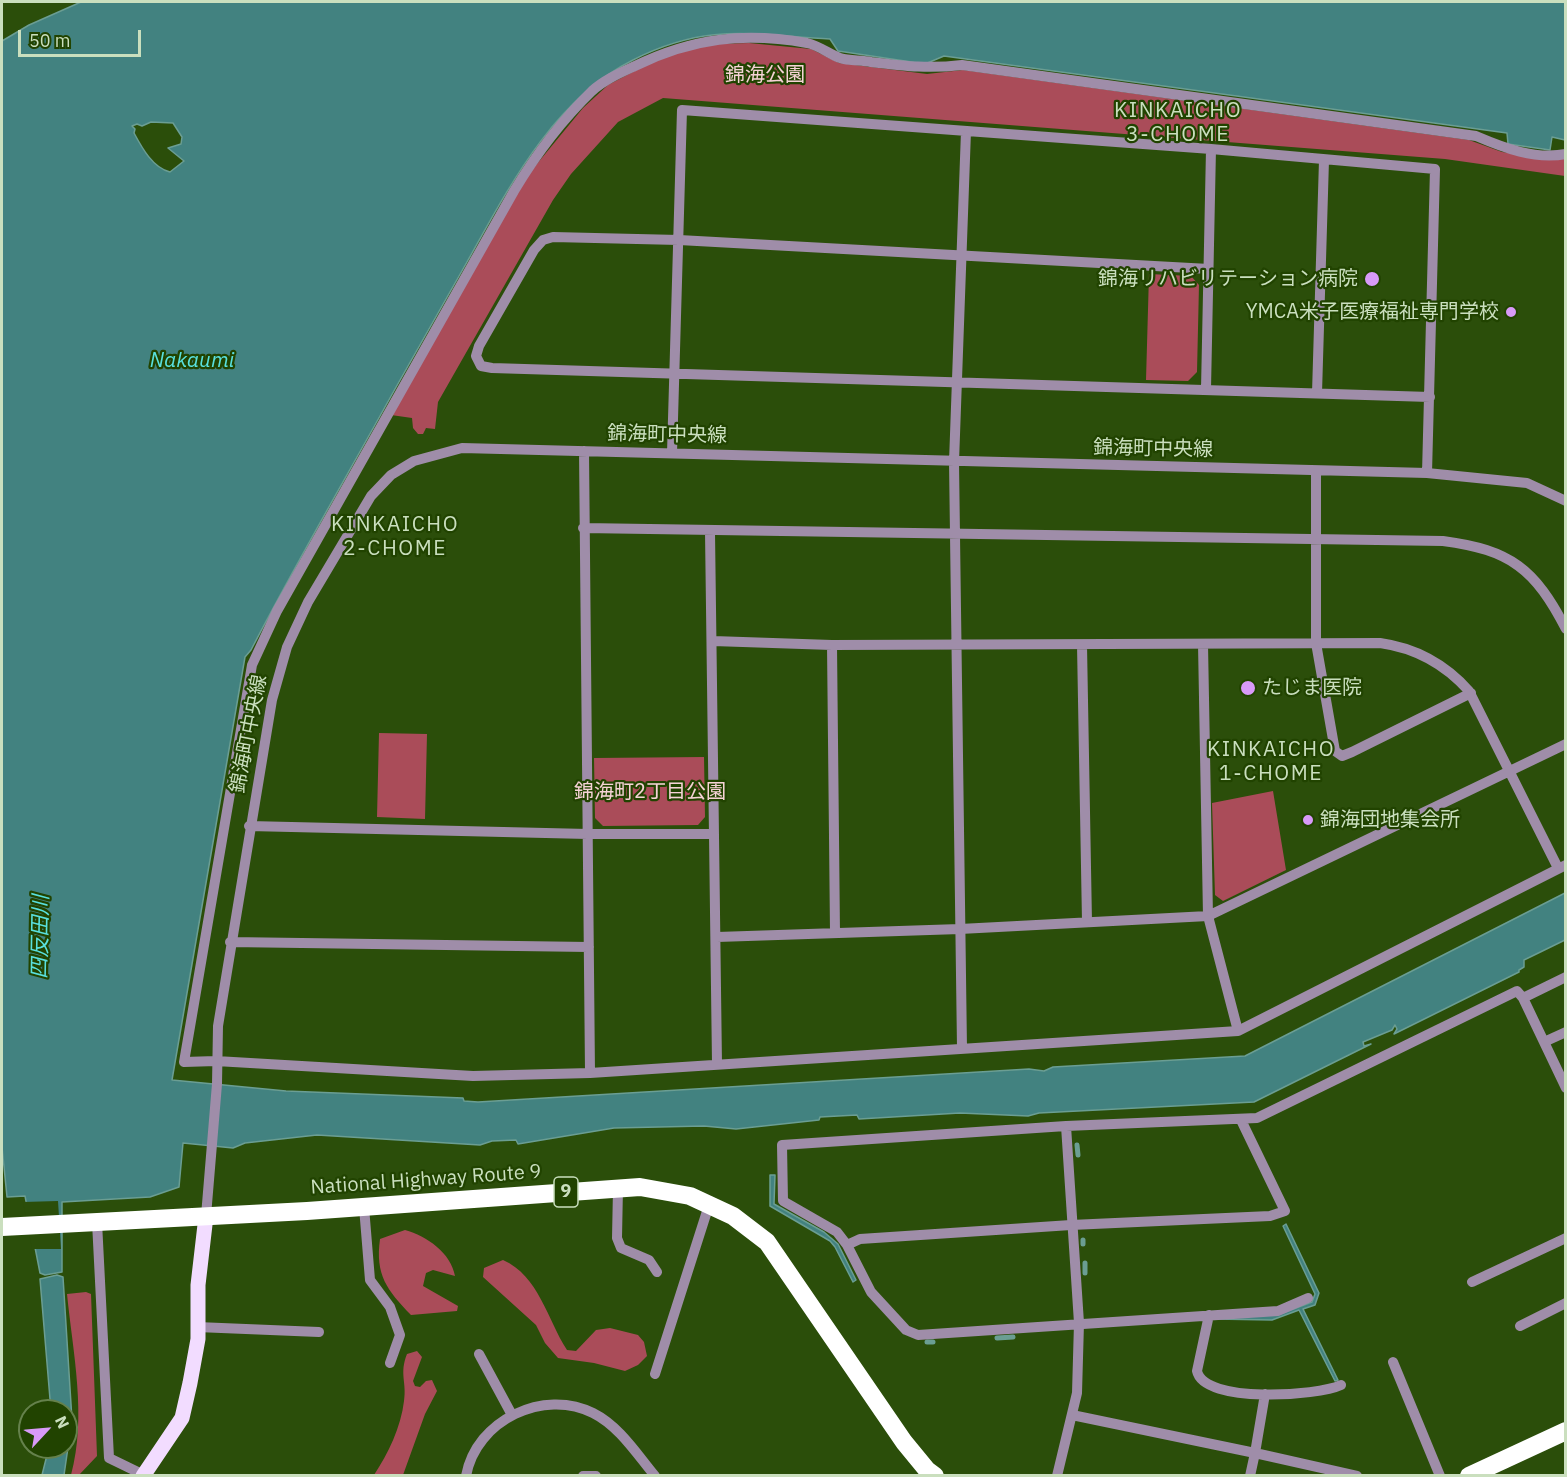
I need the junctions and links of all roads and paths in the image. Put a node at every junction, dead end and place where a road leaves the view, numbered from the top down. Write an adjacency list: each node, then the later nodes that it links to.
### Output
1 (966, 131): 2 (street); 5 (street); 6 (street)
2 (1212, 149): 4 (street); 7 (street)
3 (1566, 154): 50 (street)
4 (1324, 160): 11 (street); 12 (street)
5 (679, 240): 6 (street); 8 (street); 8 (street)
6 (961, 257): 7 (street); 9 (street)
7 (1209, 269): 10 (street)
8 (674, 373): 9 (street); 14 (street)
9 (957, 382): 10 (street); 15 (street)
10 (1206, 389): 11 (street)
11 (1317, 393): 12 (street)
12 (1430, 397): 17 (street)
13 (584, 451): 14 (street, 錦海町中央線); 19 (street); 33 (street, 錦海町中央線)
14 (672, 453): 15 (street, 錦海町中央線)
15 (954, 462): 16 (street, 錦海町中央線); 21 (street)
16 (1316, 471): 17 (street, 錦海町中央線); 22 (street)
17 (1427, 473): 18 (street, 錦海町中央線)
18 (1566, 501)
19 (583, 528): 20 (street); 34 (street)
20 (710, 532): 21 (street); 24 (street)
21 (955, 534): 22 (street); 26 (street)
22 (1315, 539): 23 (street); 25 (street)
23 (1566, 629)
24 (713, 641): 28 (street); 35 (street)
25 (1316, 642): 27 (street); 30 (street); 30 (street)
26 (956, 643): 28 (street); 29 (street); 39 (street)
27 (1203, 644): 29 (street); 37 (street)
28 (832, 645): 40 (street)
29 (1082, 645): 38 (street)
30 (1471, 693): 32 (street)
31 (1566, 744): 32 (street)
32 (1510, 771): 36 (street); 37 (street)
33 (249, 826): 34 (street); 42 (street, 錦海町中央線)
34 (588, 834): 35 (street); 43 (street)
35 (714, 834): 41 (street)
36 (1562, 867): 46 (street)
37 (1208, 916): 38 (street); 46 (street)
38 (1087, 921): 39 (street)
39 (960, 929): 40 (street); 49 (street)
40 (835, 933): 41 (street)
41 (717, 937): 51 (street)
42 (230, 942): 43 (street); 50 (street, 錦海町中央線)
43 (589, 947): 52 (street)
44 (1566, 977): 45 (street)
45 (1523, 998): 48 (street); 54 (street)
46 (1238, 1031): 49 (street)
47 (1566, 1032): 48 (street)
48 (1544, 1042): 53 (street)
49 (962, 1048): 51 (street)
50 (216, 1061): 52 (street); 59 (street, 錦海町中央線)
51 (717, 1064): 52 (street)
52 (590, 1073)
53 (1566, 1088)
54 (1241, 1119): 55 (street); 61 (street)
55 (1066, 1126): 61 (street); 64 (street)
56 (618, 1188): 57 (highway, National Highway Route 9 / 9); 58 (highway, National Highway Route 9 / 9); 65 (street)
57 (709, 1205): 77 (street); 84 (highway, National Highway Route 9 / 9)
58 (364, 1207): 59 (highway, National Highway Route 9 / 9); 76 (street)
59 (206, 1216): 60 (highway, National Highway Route 9 / 9); 72 (main road)
60 (97, 1221): 62 (highway, National Highway Route 9 / 9); 85 (street)
61 (1071, 1225): 64 (street); 70 (street)
62 (2, 1227)
63 (1566, 1238): 66 (street)
64 (847, 1245): 70 (street)
65 (657, 1272)
66 (1472, 1282)
67 (1308, 1298): 69 (street)
68 (1566, 1303): 71 (street)
69 (1209, 1314): 70 (street); 79 (street)
70 (1079, 1323): 81 (street)
71 (1520, 1326)
72 (197, 1327): 73 (street); 85 (main road)
73 (319, 1332)
74 (479, 1354): 80 (street)
75 (1393, 1362): 93 (street)
76 (390, 1363)
77 (655, 1374)
78 (1341, 1385): 79 (street)
79 (1265, 1394): 83 (street)
80 (512, 1415): 86 (street); 89 (street)
81 (1072, 1416): 83 (street); 90 (street)
82 (1566, 1431): 94 (highway)
83 (1255, 1453): 91 (street); 92 (street)
84 (928, 1474)
85 (144, 1475)
86 (466, 1476)
87 (583, 1476): 88 (street)
88 (596, 1476)
89 (655, 1476)
90 (1057, 1476)
91 (1250, 1476)
92 (1357, 1476)
93 (1440, 1476)
94 (1469, 1476)

